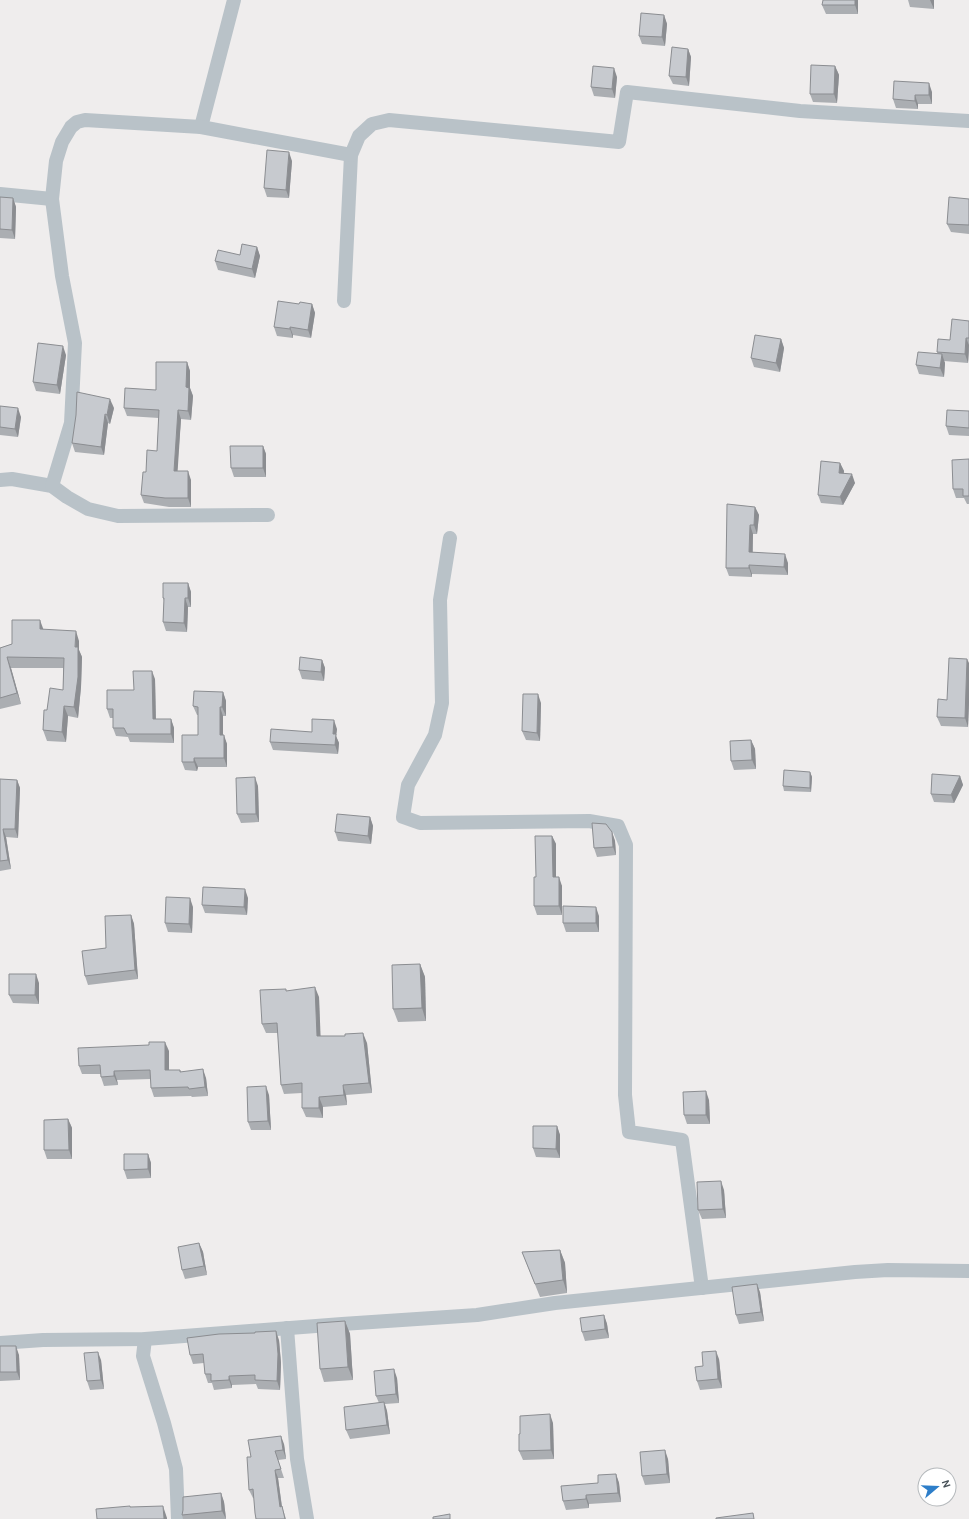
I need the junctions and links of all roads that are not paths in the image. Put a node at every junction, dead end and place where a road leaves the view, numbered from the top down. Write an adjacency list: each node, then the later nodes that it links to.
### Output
1 (234, 0): 3 (street)
2 (969, 121): 4 (street)
3 (201, 126): 4 (street); 6 (street)
4 (351, 155): 7 (street)
5 (0, 194): 6 (street)
6 (52, 199): 9 (street)
7 (344, 301)
8 (0, 480): 9 (street)
9 (52, 486): 10 (street)
10 (268, 515)
11 (450, 538): 13 (street)
12 (969, 1271): 13 (street)
13 (702, 1288): 14 (street)
14 (287, 1328): 15 (street); 18 (street)
15 (145, 1339): 16 (street); 17 (street)
16 (0, 1343)
17 (178, 1519)
18 (307, 1519)

